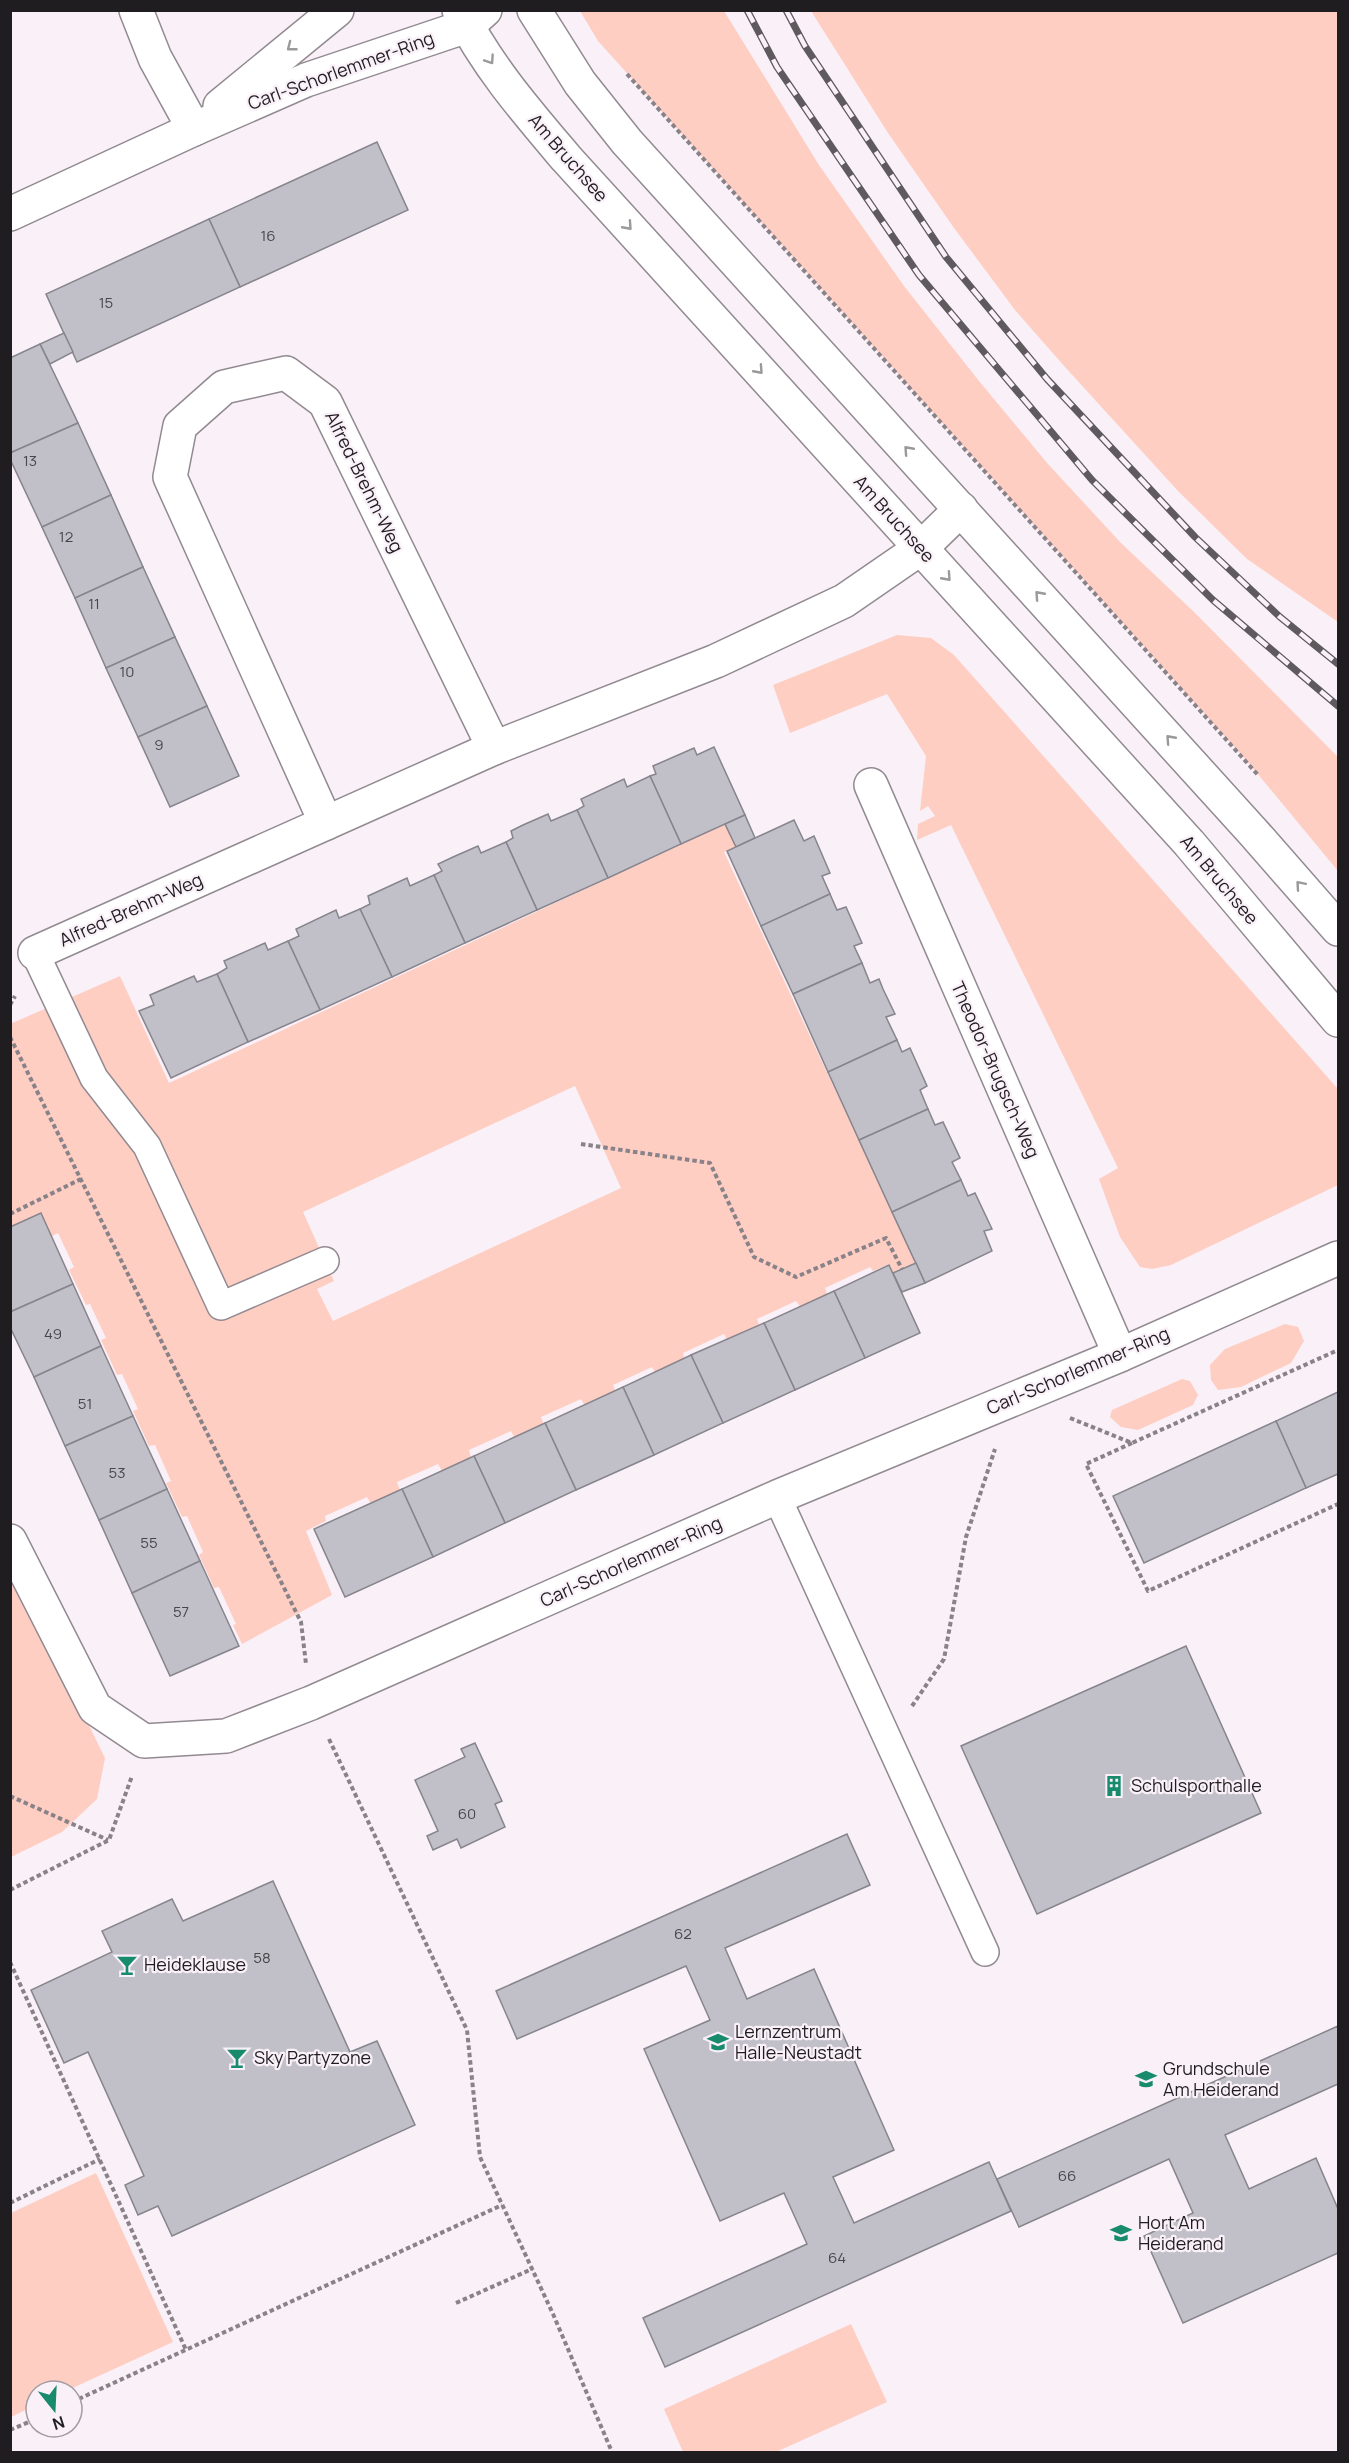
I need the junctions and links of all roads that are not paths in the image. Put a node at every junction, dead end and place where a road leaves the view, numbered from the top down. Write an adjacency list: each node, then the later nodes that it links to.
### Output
1 (136, 10): 5 (street)
2 (337, 10): 5 (street, Carl-Schorlemmer-Ring, one-way to 5)
3 (534, 10): 7 (street, one-way to 3)
4 (470, 16): 5 (street, Carl-Schorlemmer-Ring); 8 (street, Am Bruchsee, one-way to 8)
5 (194, 129): 6 (street, Carl-Schorlemmer-Ring)
6 (10, 214)
7 (961, 509): 8 (street, Alfred-Brehm-Weg); 12 (street, one-way to 7)
8 (921, 548): 9 (street, Alfred-Brehm-Weg); 14 (street, Am Bruchsee, one-way to 14)
9 (494, 748): 11 (street, Alfred-Brehm-Weg); 11 (street, Alfred-Brehm-Weg)
10 (871, 784): 17 (street, Theodor-Brugsch-Weg)
11 (326, 823): 13 (street, Alfred-Brehm-Weg)
12 (1338, 928)
13 (35, 953): 16 (lane)
14 (1338, 1020)
15 (1338, 1258): 17 (street, Carl-Schorlemmer-Ring)
16 (325, 1261)
17 (1120, 1355): 18 (street, Carl-Schorlemmer-Ring)
18 (777, 1497): 19 (street, Carl-Schorlemmer-Ring); 20 (lane)
19 (10, 1541)
20 (985, 1952)

